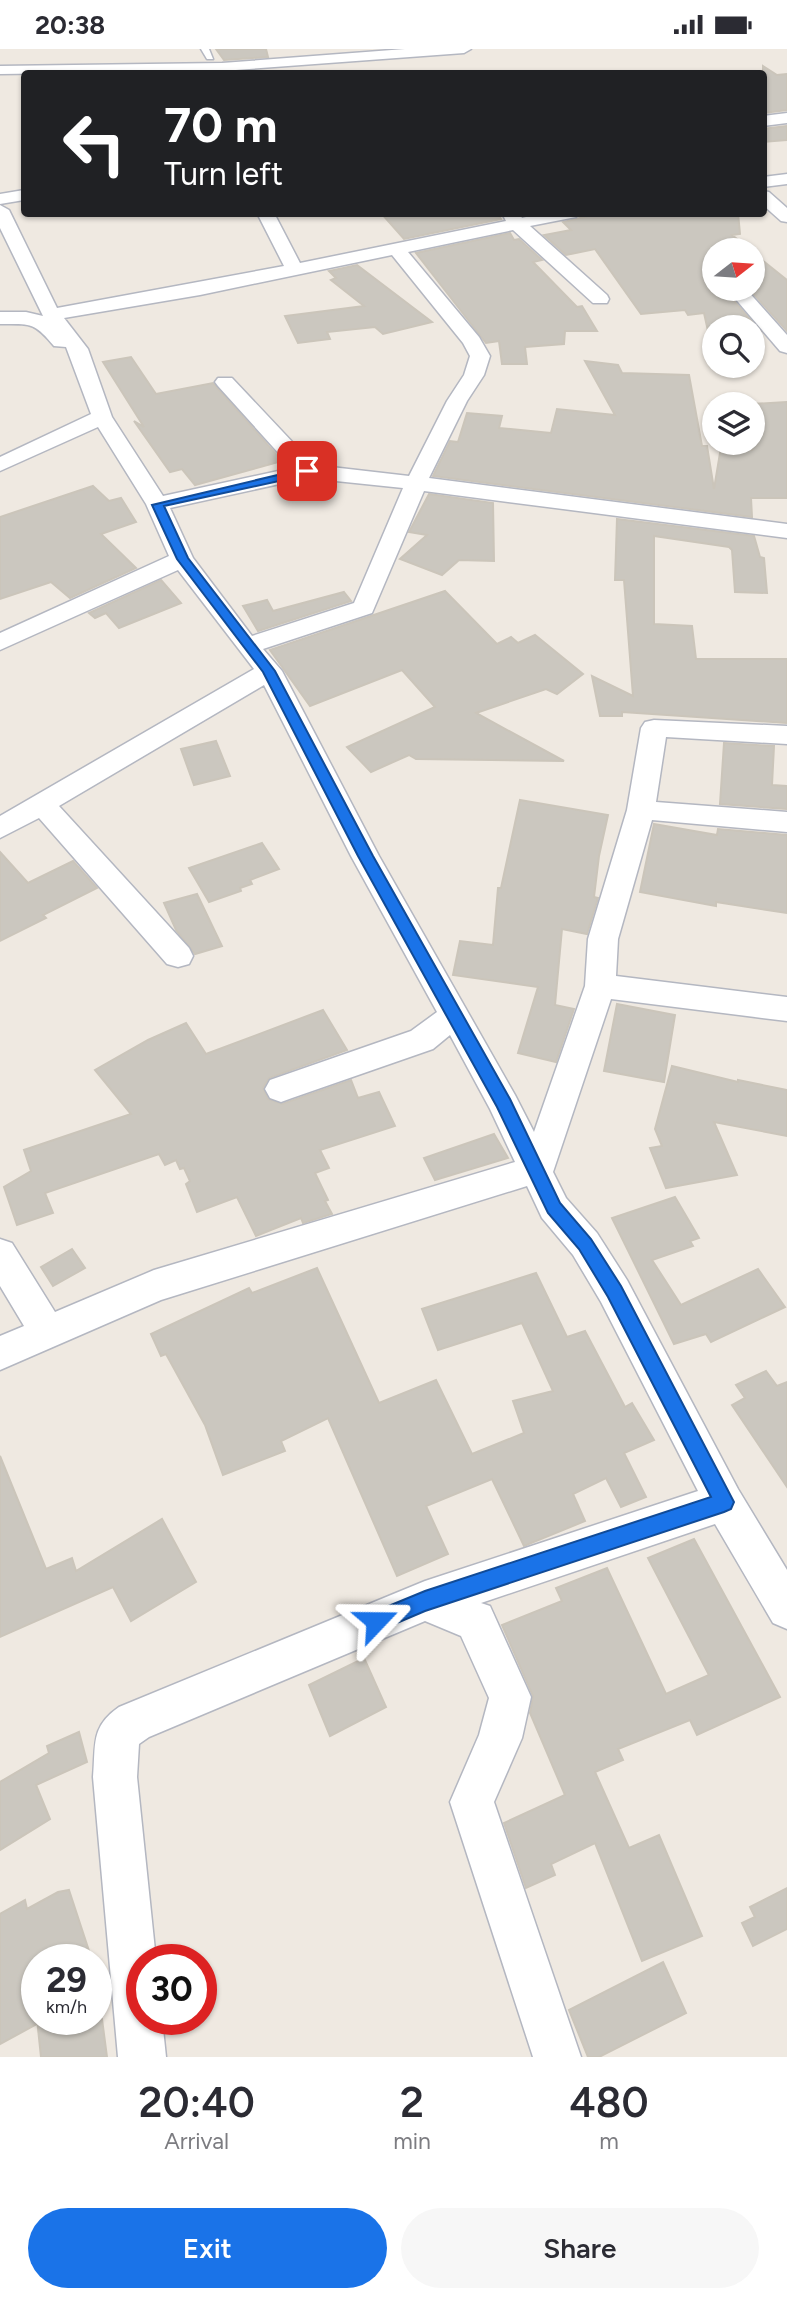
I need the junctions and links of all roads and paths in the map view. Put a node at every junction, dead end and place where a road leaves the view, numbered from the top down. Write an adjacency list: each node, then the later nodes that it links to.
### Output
1 (464, 49): 2 (street)
2 (0, 70)
3 (787, 118): 4 (street)
4 (767, 120)
5 (787, 179): 6 (street)
6 (767, 182)
7 (21, 196): 8 (street)
8 (0, 199)
9 (767, 200): 12 (street)
10 (0, 210): 15 (street)
11 (267, 217): 16 (street)
12 (787, 217)
13 (513, 218): 14 (street); 18 (street)
14 (395, 247): 16 (street); 28 (street)
15 (8, 248): 17 (street)
16 (294, 269): 20 (street)
17 (19, 296): 20 (street)
18 (600, 299)
19 (747, 301): 22 (street)
20 (51, 315): 23 (street)
21 (0, 318): 23 (street)
22 (787, 347)
23 (78, 349): 25 (street)
24 (225, 382): 27 (street)
25 (102, 417): 26 (street); 29 (street)
26 (0, 465)
27 (307, 471): 28 (street); 29 (street)
28 (416, 483): 30 (street); 33 (street)
29 (157, 505): 31 (street)
30 (787, 531)
31 (183, 559): 32 (street); 33 (street)
32 (0, 642)
33 (247, 646): 34 (street)
34 (269, 671): 36 (street); 43 (street)
35 (787, 736): 37 (street)
36 (42, 804): 39 (street); 40 (street)
37 (641, 810): 38 (street); 41 (street)
38 (787, 822)
39 (0, 828)
40 (178, 956)
41 (600, 986): 42 (street); 45 (street)
42 (787, 1009)
43 (454, 1014): 44 (street); 45 (street)
44 (281, 1089)
45 (538, 1169): 47 (street); 49 (street)
46 (0, 1254): 47 (street)
47 (47, 1332): 48 (street)
48 (0, 1353)
49 (724, 1502): 50 (street); 51 (street)
50 (425, 1601): 52 (street); 53 (street)
51 (787, 1609)
52 (142, 2057)
53 (557, 2057)

